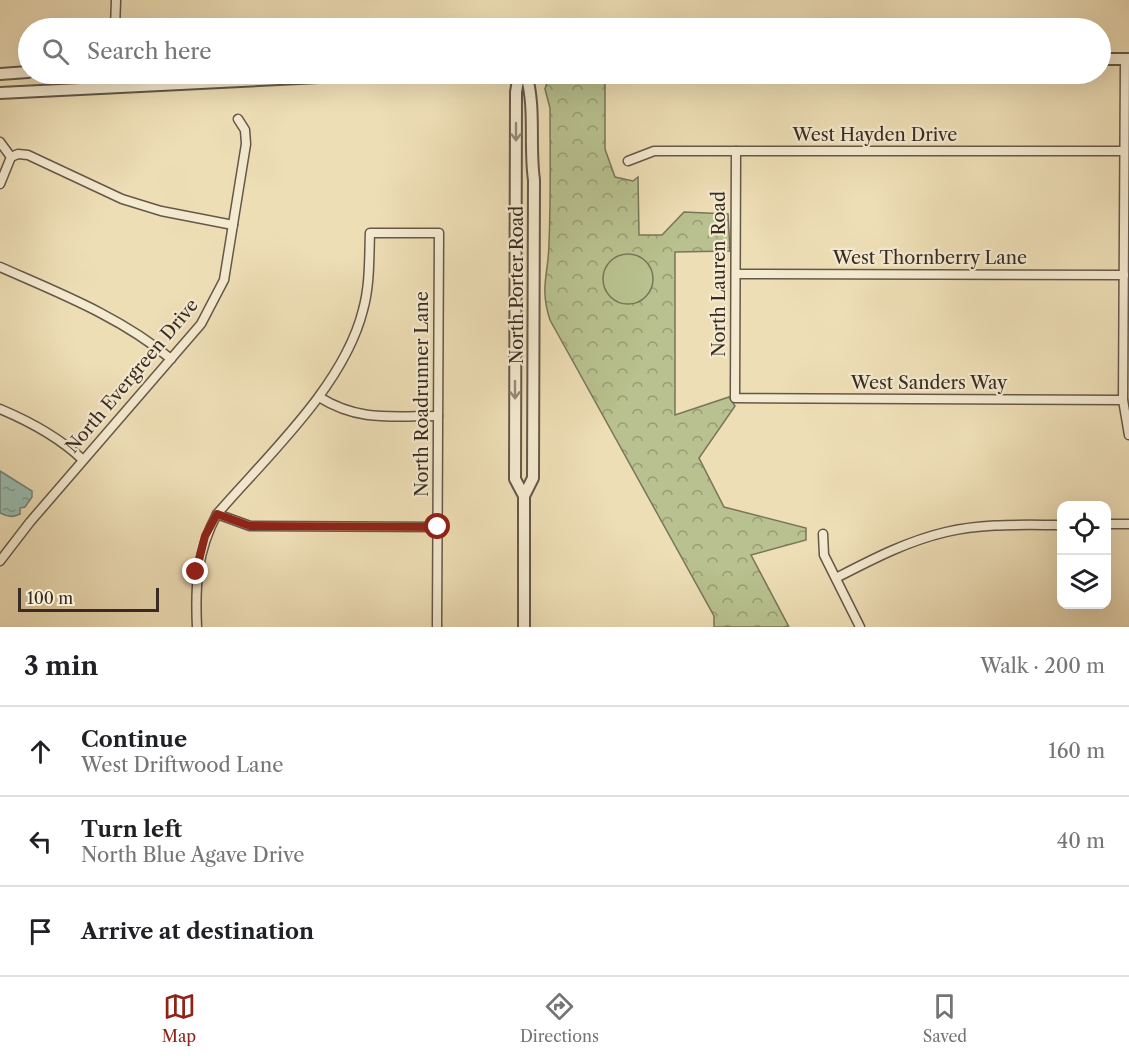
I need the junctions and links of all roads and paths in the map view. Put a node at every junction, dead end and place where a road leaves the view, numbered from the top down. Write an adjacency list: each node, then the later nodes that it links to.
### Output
1 (116, 0): 2 (street)
2 (115, 18)
3 (1111, 59): 4 (street)
4 (1127, 59): 15 (street)
5 (18, 73): 6 (street)
6 (0, 74)
7 (140, 84): 10 (street)
8 (517, 84): 32 (street, North Porter Road, one-way to 32)
9 (529, 84): 32 (street, North Porter Road)
10 (116, 85): 11 (street)
11 (0, 93)
12 (238, 118): 20 (street, North Evergreen Drive)
13 (0, 142): 16 (street)
14 (736, 151): 15 (street, West Hayden Drive); 17 (street, West Hayden Drive); 22 (street, North Lauren Road)
15 (1124, 151): 19 (street)
16 (11, 157): 18 (street); 20 (street)
17 (628, 160)
18 (0, 184)
19 (1126, 213): 23 (street)
20 (233, 225): 24 (street, North Evergreen Drive)
21 (0, 267): 24 (street)
22 (736, 274): 23 (street, West Thornberry Lane); 26 (street, North Lauren Road)
23 (1124, 275): 27 (street)
24 (171, 359): 31 (street, North Evergreen Drive)
25 (319, 397): 29 (street); 29 (street, North Roadrunner Lane); 33 (street)
26 (735, 398): 27 (street, West Sanders Way)
27 (1123, 400): 30 (street)
28 (0, 409): 31 (street)
29 (438, 416): 37 (street, North Roadrunner Lane)
30 (1129, 435)
31 (83, 460): 39 (street, North Evergreen Drive)
32 (524, 496): 43 (street, North Porter Road)
33 (217, 514): 37 (street); 41 (street)
34 (1111, 524): 35 (street)
35 (1129, 524)
36 (1057, 525): 40 (street)
37 (438, 527): 42 (street, North Roadrunner Lane)
38 (823, 534): 40 (street)
39 (0, 561)
40 (836, 578): 44 (street)
41 (197, 627)
42 (437, 627)
43 (524, 627)
44 (860, 627)

